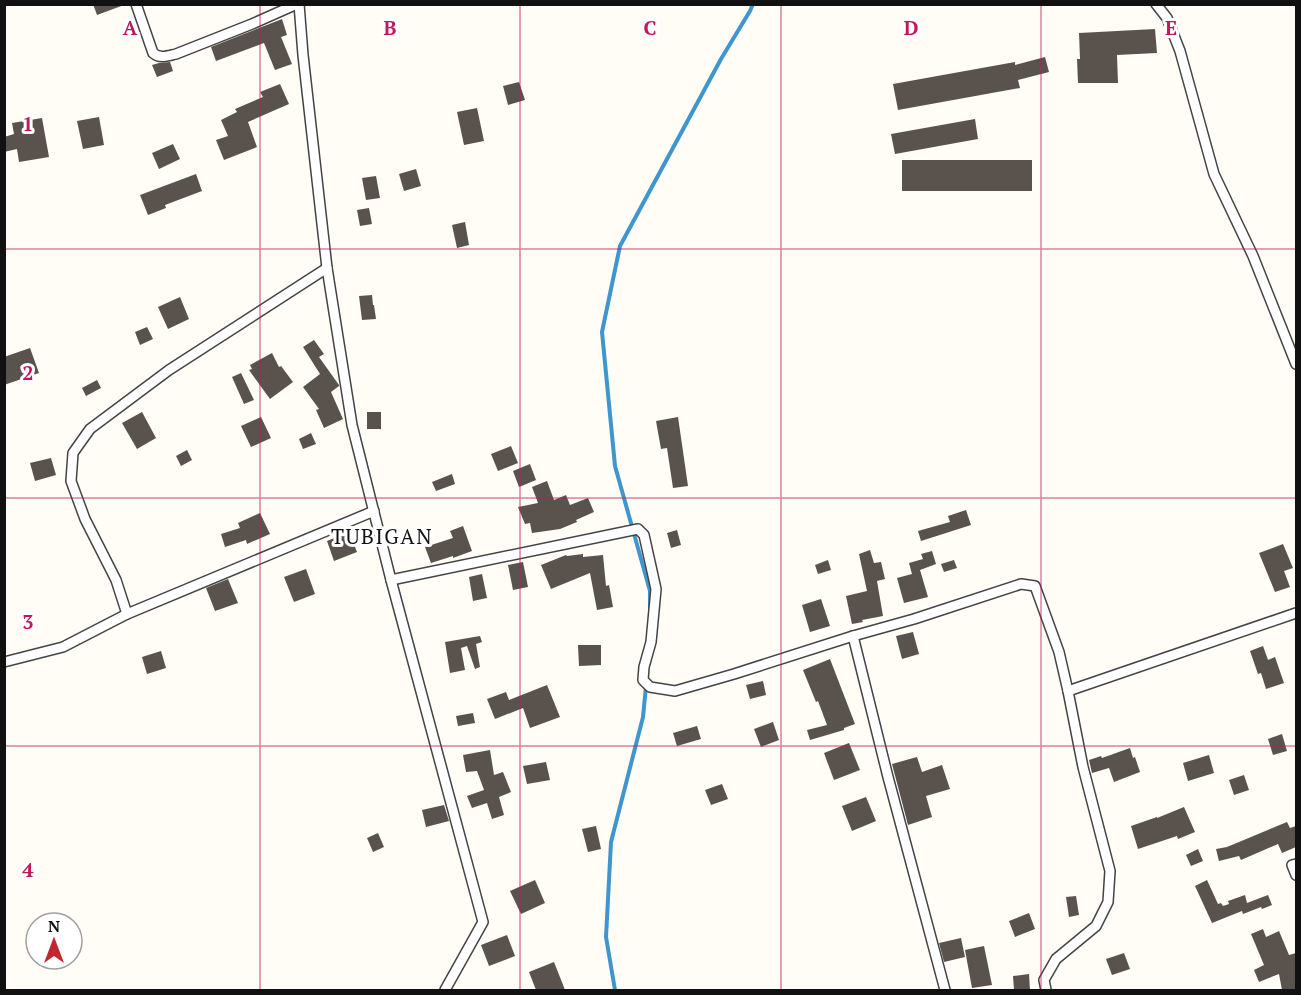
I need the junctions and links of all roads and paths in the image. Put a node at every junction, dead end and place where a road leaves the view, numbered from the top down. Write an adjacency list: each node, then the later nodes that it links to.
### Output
1 (136, 4): 2 (street)
2 (298, 4): 4 (street)
3 (1156, 4): 5 (street)
4 (327, 268): 6 (street); 9 (street)
5 (1296, 364)
6 (374, 511): 7 (street); 9 (street)
7 (391, 580): 10 (street); 15 (street)
8 (1296, 612): 12 (street)
9 (127, 614): 11 (street)
10 (854, 636): 12 (street); 16 (street)
11 (4, 662)
12 (1068, 691): 17 (street)
13 (1296, 864): 14 (street)
14 (1296, 875)
15 (445, 990)
16 (945, 990)
17 (1046, 990)

